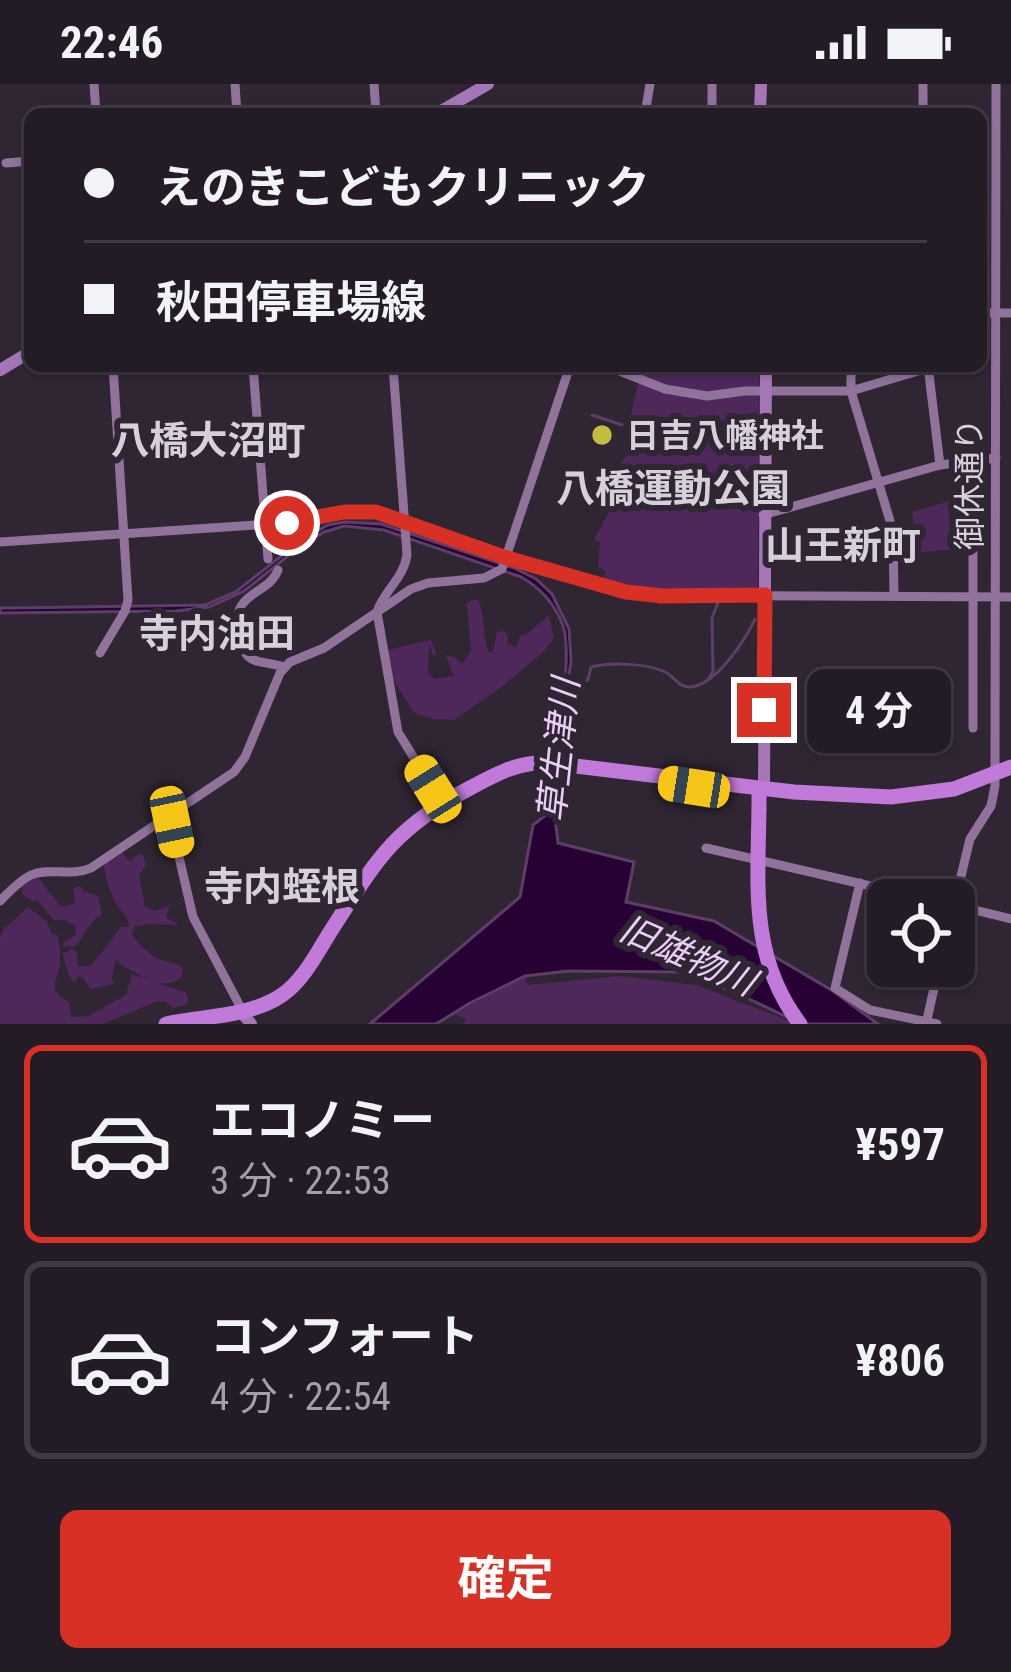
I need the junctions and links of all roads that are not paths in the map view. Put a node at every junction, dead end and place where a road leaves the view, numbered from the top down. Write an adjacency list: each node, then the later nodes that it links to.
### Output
1 (488, 84): 3 (main road)
2 (996, 84): 7 (street, 御休通り)
3 (446, 108)
4 (24, 162): 5 (street)
5 (6, 163)
6 (987, 207): 7 (street)
7 (996, 207): 9 (street, 御休通り)
8 (987, 313): 9 (street)
9 (996, 313): 10 (street); 22 (street, 御休通り)
10 (1011, 313)
11 (113, 372): 29 (street)
12 (253, 372): 27 (street)
13 (393, 372): 28 (street)
14 (568, 372): 32 (street)
15 (622, 372): 20 (street)
16 (764, 372): 20 (main road)
17 (851, 372): 21 (street)
18 (912, 372): 21 (street)
19 (929, 372): 24 (street)
20 (764, 391): 21 (street); 26 (main road)
21 (851, 391): 25 (street)
22 (996, 458): 23 (street); 37 (street, 御休通り)
23 (974, 460): 24 (street); 36 (street)
24 (940, 465): 25 (street)
25 (877, 483): 26 (street); 35 (street)
26 (763, 515): 34 (main road)
27 (264, 525): 28 (street); 29 (street); 31 (street)
28 (405, 525): 32 (street); 39 (street)
29 (124, 534): 30 (street); 40 (street)
30 (0, 542)
31 (268, 559)
32 (506, 559): 34 (street); 39 (street)
33 (278, 570): 41 (street)
34 (762, 595): 35 (street); 44 (main road)
35 (894, 596): 36 (street)
36 (973, 597): 37 (street); 42 (street)
37 (995, 597): 38 (street); 43 (street, 御休通り)
38 (1011, 597)
39 (376, 612): 41 (street); 45 (street)
40 (100, 653)
41 (284, 667): 46 (street)
42 (973, 728)
43 (1003, 773): 44 (highway); 49 (street)
44 (762, 792): 45 (highway); 48 (highway)
45 (458, 797): 56 (highway)
46 (169, 814): 52 (street); 56 (street)
47 (706, 848): 48 (street)
48 (762, 861): 50 (street); 60 (highway)
49 (960, 879)
50 (860, 884): 51 (street); 57 (street)
51 (867, 886)
52 (0, 901)
53 (975, 910): 54 (street)
54 (1011, 919)
55 (936, 987): 57 (street)
56 (246, 1018): 58 (highway); 59 (highway)
57 (930, 1023)
58 (166, 1024)
59 (188, 1024)
60 (800, 1024)

